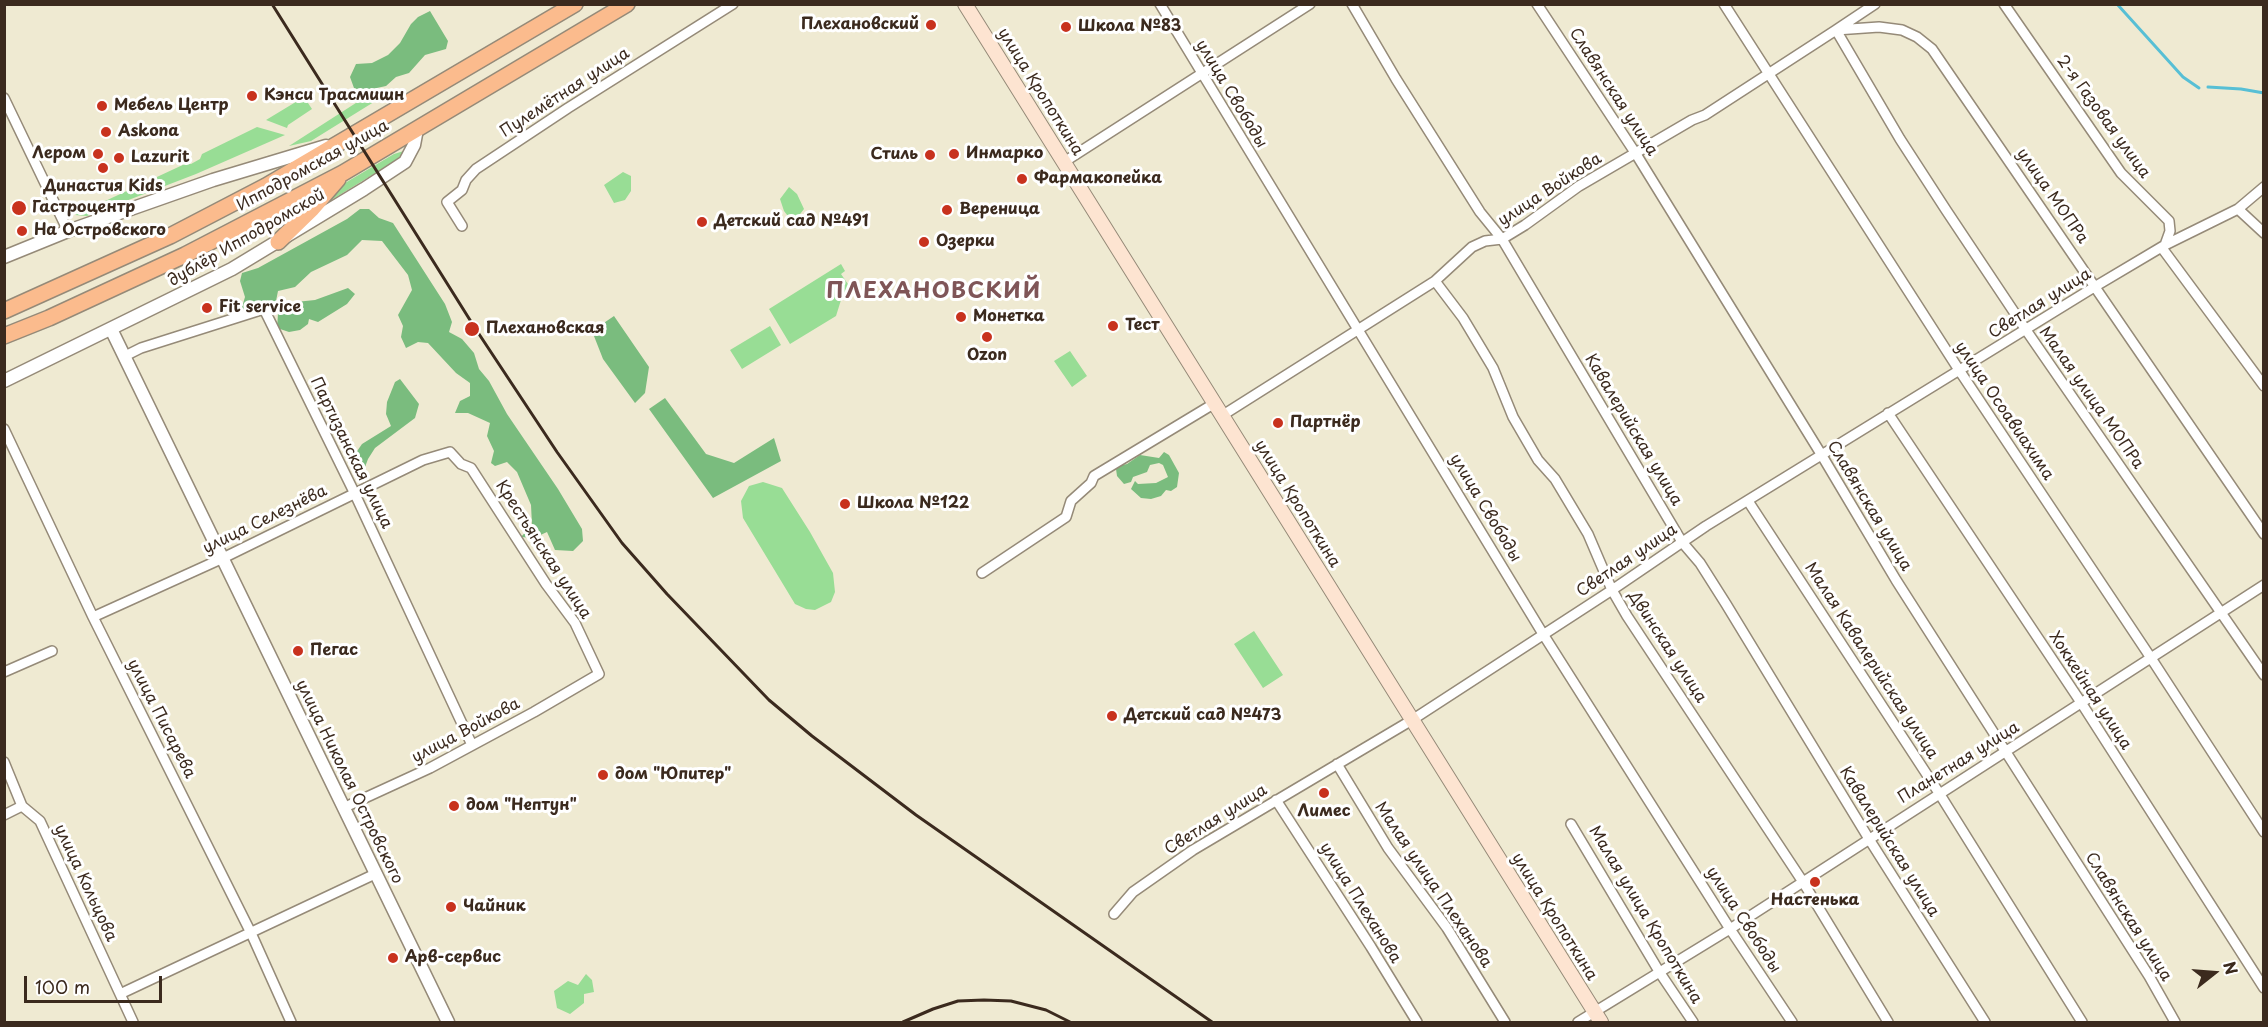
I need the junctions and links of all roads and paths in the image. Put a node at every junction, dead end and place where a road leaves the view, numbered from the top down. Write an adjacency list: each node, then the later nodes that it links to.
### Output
1 (574, 4): 17 (highway, Ипподромская улица)
2 (627, 4): 16 (highway, Ипподромская улица)
3 (733, 4): 23 (street, Пулемётная улица)
4 (965, 4): 19 (main road, улица Кропоткина)
5 (1160, 4): 13 (street, улица Свободы)
6 (1310, 4): 13 (street)
7 (1352, 4): 26 (street, Кавалерийская улица)
8 (1537, 4): 18 (street, Славянская улица)
9 (1724, 4): 14 (street, улица Осоавиахима)
10 (1875, 4): 12 (street)
11 (2004, 4): 28 (street, 2-я Газовая улица)
12 (1836, 30): 14 (street, улица Войкова); 31 (street, улица МОПРа); 35 (street, Малая улица МОПРа)
13 (1201, 74): 19 (street); 34 (street, улица Свободы)
14 (1768, 74): 18 (street, улица Войкова); 38 (street, улица Осоавиахима)
15 (4, 98): 24 (street)
16 (417, 129): 20 (highway, Ипподромская улица); 27 (street, дублёр Ипподромской)
17 (339, 142): 24 (street); 32 (highway, Ипподромская улица)
18 (1636, 154): 26 (street, улица Войкова); 46 (street, Славянская улица)
19 (1064, 162): 41 (main road, улица Кропоткина)
20 (344, 172): 27 (highway); 36 (highway, Ипподромская улица)
21 (2264, 187): 22 (street, Светлая улица)
22 (2238, 208): 25 (street); 28 (street, Светлая улица)
23 (462, 226)
24 (68, 231): 29 (street)
25 (2264, 233)
26 (1502, 239): 30 (street, улица Войкова); 50 (street, Кавалерийская улица)
27 (278, 242): 33 (street, дублёр Ипподромской)
28 (2164, 247): 31 (street, Светлая улица); 40 (street)
29 (4, 257)
30 (1435, 281): 34 (street, улица Войкова); 54 (street, Двинская улица)
31 (2096, 286): 35 (street, Светлая улица); 49 (street, улица МОПРа)
32 (4, 311)
33 (111, 329): 37 (street, улица Николая Островского); 39 (street, дублёр Ипподромской)
34 (1359, 330): 43 (street, улица Войкова); 57 (street, улица Свободы)
35 (2026, 330): 38 (street, Светлая улица); 55 (street, Малая улица МОПРа)
36 (4, 336)
37 (124, 356): 47 (street, Партизанская улица); 51 (street, улица Николая Островского)
38 (1959, 370): 42 (street, Светлая улица); 59 (street, улица Осоавиахима)
39 (4, 381)
40 (2264, 386)
41 (1215, 403): 43 (main road, улица Кропоткина); 52 (street)
42 (1888, 413): 46 (street, Светлая улица); 63 (street, Хоккейная улица)
43 (1223, 415): 64 (main road, улица Кропоткина)
44 (4, 429): 56 (street, улица Писарева)
45 (450, 452): 47 (street, улица Селезнёва); 61 (street, Крестьянская улица)
46 (1821, 454): 48 (street, Светлая улица); 66 (street, Славянская улица)
47 (354, 492): 51 (street, улица Селезнёва); 65 (street, Партизанская улица)
48 (1748, 501): 50 (street, Светлая улица); 69 (street, Малая Кавалерийская улица)
49 (2264, 534)
50 (1682, 542): 54 (street, Светлая улица); 76 (street, Кавалерийская улица)
51 (221, 559): 56 (street, улица Селезнёва); 72 (street, улица Николая Островского)
52 (982, 573)
53 (2264, 585): 55 (street, Планетная улица)
54 (1612, 590): 57 (street, Светлая улица); 78 (street, Двинская улица)
55 (2220, 612): 59 (street, Планетная улица); 62 (street, Малая улица МОПРа)
56 (93, 617): 81 (street, улица Писарева)
57 (1543, 634): 64 (street, Светлая улица); 80 (street, улица Свободы)
58 (52, 651): 60 (street)
59 (2151, 658): 63 (street, Планетная улица); 75 (street, улица Осоавиахима)
60 (4, 672)
61 (599, 674): 65 (street, улица Войкова)
62 (2264, 675)
63 (2082, 704): 66 (street, Планетная улица); 83 (street, Хоккейная улица)
64 (1412, 720): 68 (street, Светлая улица); 85 (main road, улица Кропоткина)
65 (472, 745): 72 (street, улица Войкова)
66 (2006, 752): 69 (street, Планетная улица); 97 (street, Славянская улица)
67 (4, 762): 71 (street, улица Кольцова)
68 (1336, 764): 70 (street, Светлая улица); 90 (street, Малая улица Плеханова)
69 (1939, 793): 76 (street, Планетная улица); 96 (street, Малая Кавалерийская улица)
70 (1276, 800): 79 (street, Светлая улица); 89 (street, улица Плеханова)
71 (22, 806): 73 (street); 84 (street, улица Кольцова)
72 (343, 807): 77 (street, улица Николая Островского)
73 (4, 814)
74 (1572, 824): 82 (street, Малая улица Кропоткина)
75 (2264, 832)
76 (1869, 839): 78 (street, Планетная улица); 95 (street, Кавалерийская улица)
77 (375, 874): 81 (street); 88 (street, улица Николая Островского)
78 (1803, 882): 80 (street, Планетная улица); 94 (street, Двинская улица)
79 (1114, 914)
80 (1730, 929): 82 (street, Планетная улица); 93 (street, улица Свободы)
81 (251, 933): 84 (street); 87 (street, улица Писарева)
82 (1660, 973): 85 (street, Планетная улица); 92 (street, Малая улица Кропоткина)
83 (2264, 988)
84 (120, 994): 86 (street, улица Кольцова)
85 (1598, 1018): 91 (street, Планетная улица)
86 (133, 1023)
87 (291, 1023)
88 (448, 1023)
89 (1417, 1023)
90 (1505, 1023)
91 (1578, 1023)
92 (1693, 1023)
93 (1792, 1023)
94 (1888, 1023)
95 (1985, 1023)
96 (2082, 1023)
97 (2175, 1023)

